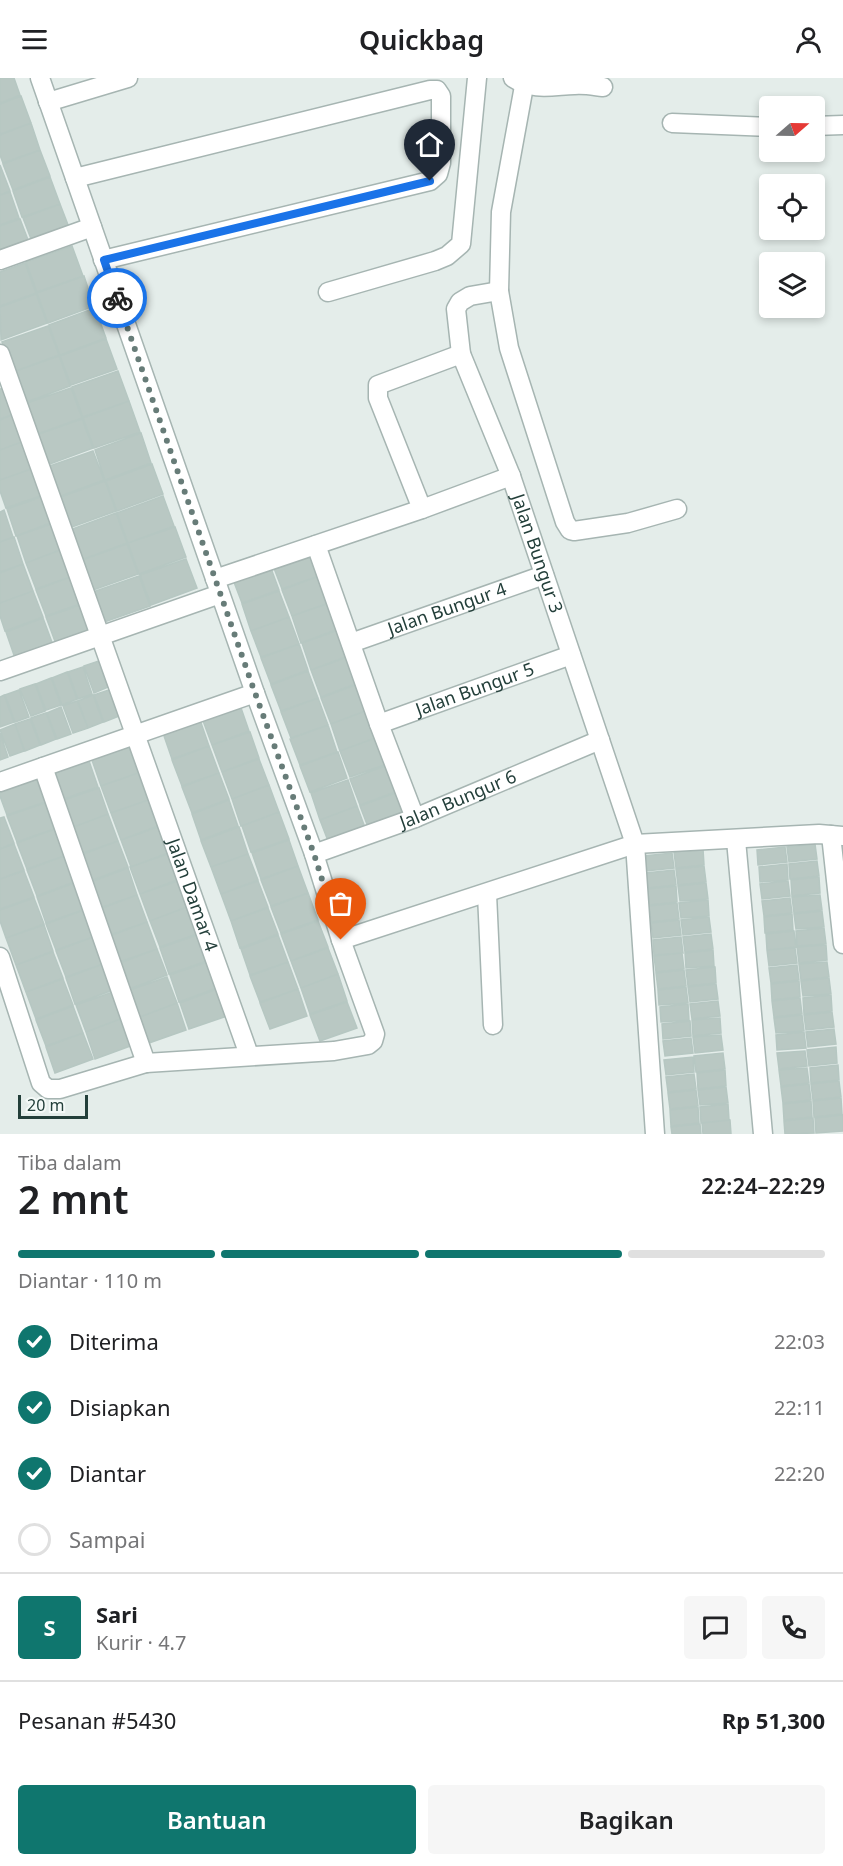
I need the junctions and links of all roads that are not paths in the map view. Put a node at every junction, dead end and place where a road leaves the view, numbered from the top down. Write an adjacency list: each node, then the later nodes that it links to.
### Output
1 (40, 78): 6 (street)
2 (128, 78): 6 (street)
3 (477, 78): 16 (street)
4 (519, 82): 5 (street); 15 (street)
5 (603, 87)
6 (48, 102): 11 (street)
7 (672, 123): 10 (street)
8 (843, 125): 9 (street)
9 (825, 126)
10 (759, 127)
11 (75, 178): 12 (street); 14 (street)
12 (92, 227): 13 (street); 14 (street)
13 (0, 260)
14 (104, 260): 24 (street)
15 (499, 291): 18 (street, Jalan Bungur 3); 21 (street)
16 (328, 292)
17 (0, 354): 25 (street, Jalan Damar 4)
18 (461, 354): 19 (street, Jalan Bungur 3); 20 (street)
19 (510, 476): 20 (street); 23 (street, Jalan Bungur 3)
20 (422, 509): 22 (street)
21 (677, 509)
22 (316, 545): 24 (street); 26 (street)
23 (544, 574): 26 (street, Jalan Bungur 4); 27 (street, Jalan Bungur 3)
24 (218, 587): 25 (street); 29 (street)
25 (99, 636): 28 (street); 31 (street, Jalan Damar 4)
26 (351, 643): 30 (street)
27 (571, 656): 30 (street, Jalan Bungur 5); 32 (street, Jalan Bungur 3)
28 (2, 664)
29 (255, 693): 31 (street); 39 (street)
30 (379, 724): 35 (street)
31 (134, 735): 33 (street); 45 (street, Jalan Damar 4)
32 (600, 740): 35 (street, Jalan Bungur 6); 38 (street, Jalan Bungur 3)
33 (43, 767): 34 (street); 46 (street)
34 (0, 782)
35 (415, 818): 39 (street, Jalan Bungur 6)
36 (837, 836): 37 (street); 42 (street)
37 (736, 840): 38 (street); 48 (street)
38 (635, 844): 40 (street); 47 (street, Jalan Bungur 3)
39 (314, 854): 41 (street)
40 (487, 894): 41 (street); 44 (street)
41 (341, 940): 45 (street)
42 (843, 944)
43 (0, 957): 46 (street)
44 (493, 1024)
45 (249, 1055): 46 (street)
46 (146, 1063)
47 (655, 1134)
48 (763, 1134)

